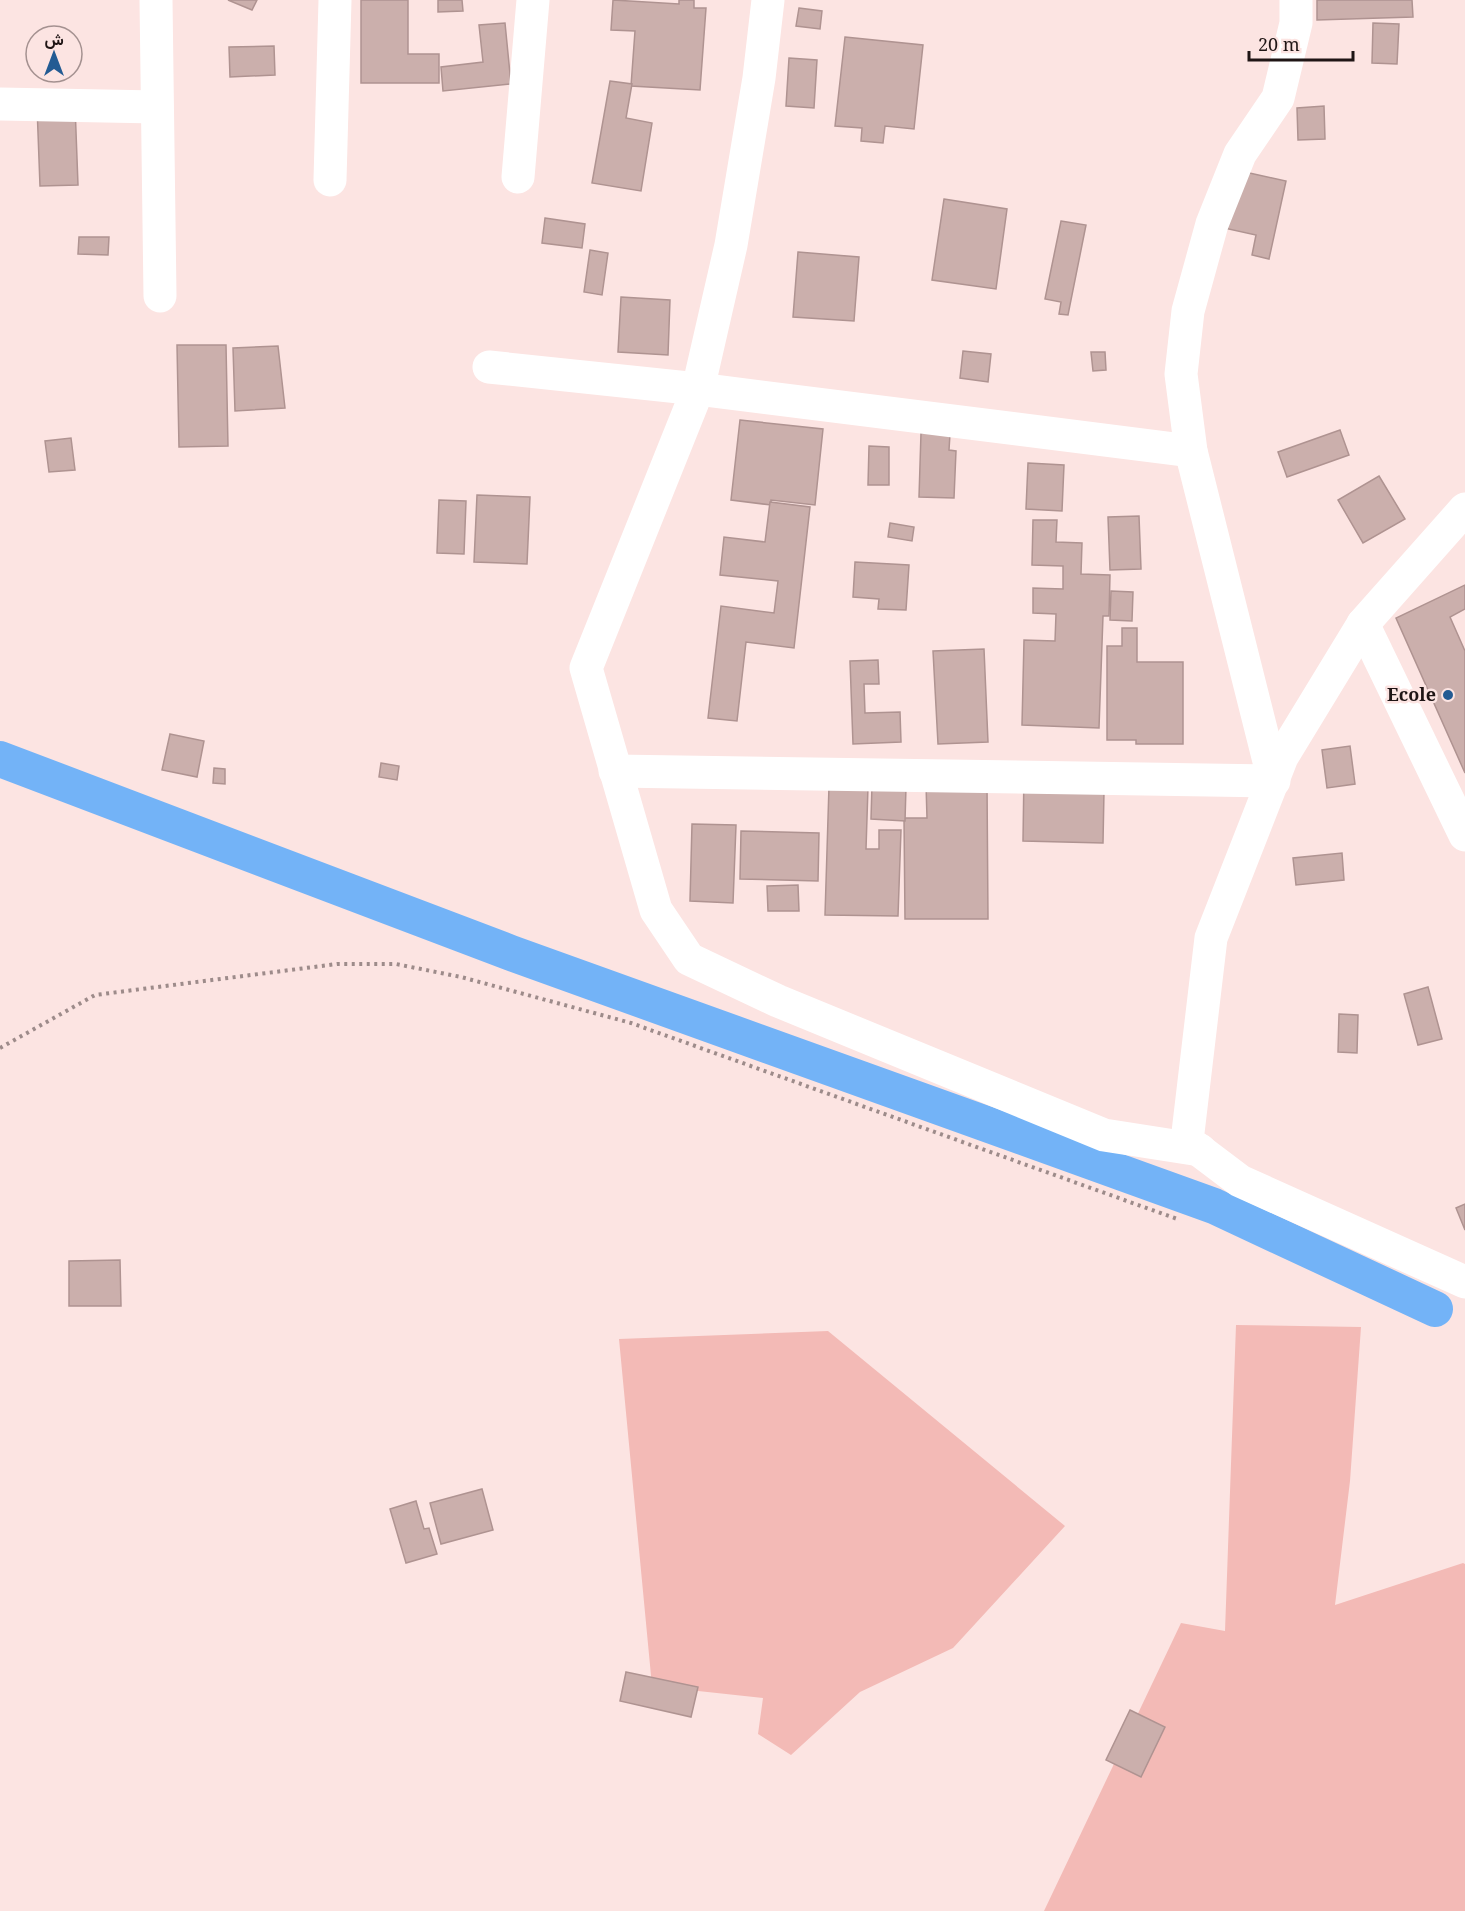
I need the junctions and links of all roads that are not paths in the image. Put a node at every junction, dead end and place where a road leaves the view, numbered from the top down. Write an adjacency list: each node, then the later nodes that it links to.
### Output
1 (156, 0): 7 (street)
2 (335, 0): 9 (street)
3 (533, 0): 8 (street)
4 (768, 0): 12 (street)
5 (1296, 0): 13 (street)
6 (0, 104): 7 (street)
7 (157, 107): 10 (street)
8 (518, 177)
9 (330, 180)
10 (160, 296)
11 (489, 367): 12 (street)
12 (698, 389): 13 (street); 16 (street)
13 (1191, 450): 17 (street)
14 (1465, 509): 15 (street)
15 (1363, 624): 17 (street); 18 (street)
16 (615, 771): 17 (street); 19 (street)
17 (1274, 781): 19 (street)
18 (1465, 835)
19 (1200, 1150): 20 (street)
20 (1465, 1282)

